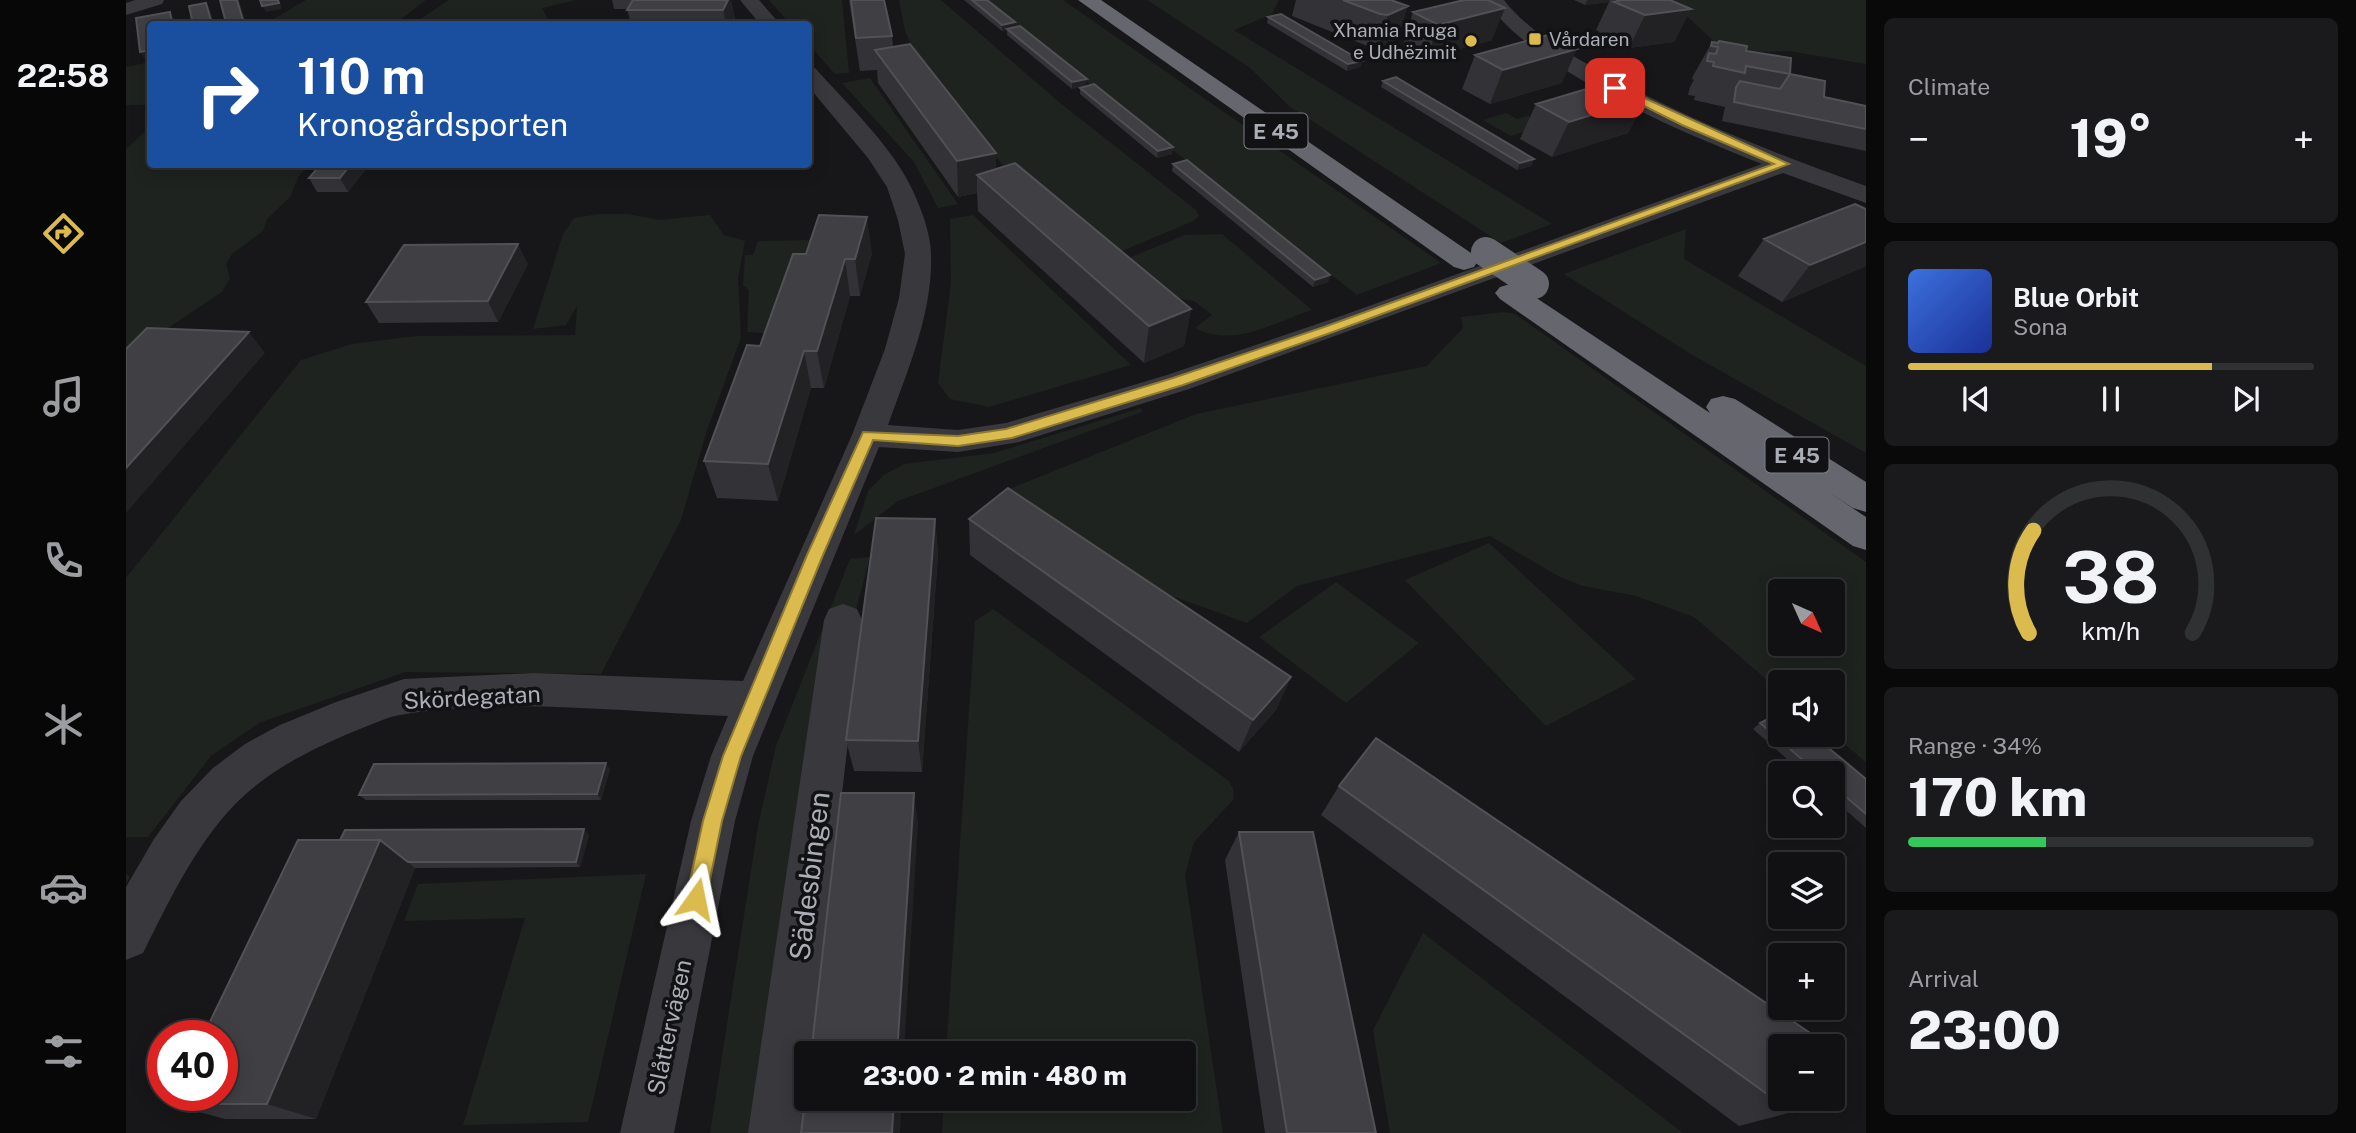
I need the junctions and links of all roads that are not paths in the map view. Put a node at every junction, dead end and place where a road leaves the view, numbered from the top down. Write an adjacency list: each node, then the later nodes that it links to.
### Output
1 (155, 0): 6 (street)
2 (749, 0): 7 (street)
3 (1088, 0): 11 (highway, E 45)
4 (1112, 0): 11 (highway, E 45)
5 (1494, 0): 9 (street)
6 (126, 9)
7 (767, 21)
8 (812, 77): 13 (street, Slåttervägen)
9 (1784, 164): 10 (street); 13 (street)
10 (1866, 195)
11 (1475, 257): 12 (highway, E 45)
12 (1522, 288): 14 (highway, E 45); 15 (highway, E 45)
13 (868, 435): 17 (street, Slåttervägen)
14 (1866, 499)
15 (1866, 536)
16 (843, 620): 20 (street, Sädesbingen)
17 (754, 699): 18 (street, Skördegatan); 19 (street, Slåttervägen)
18 (126, 936)
19 (647, 1133)
20 (775, 1133)

